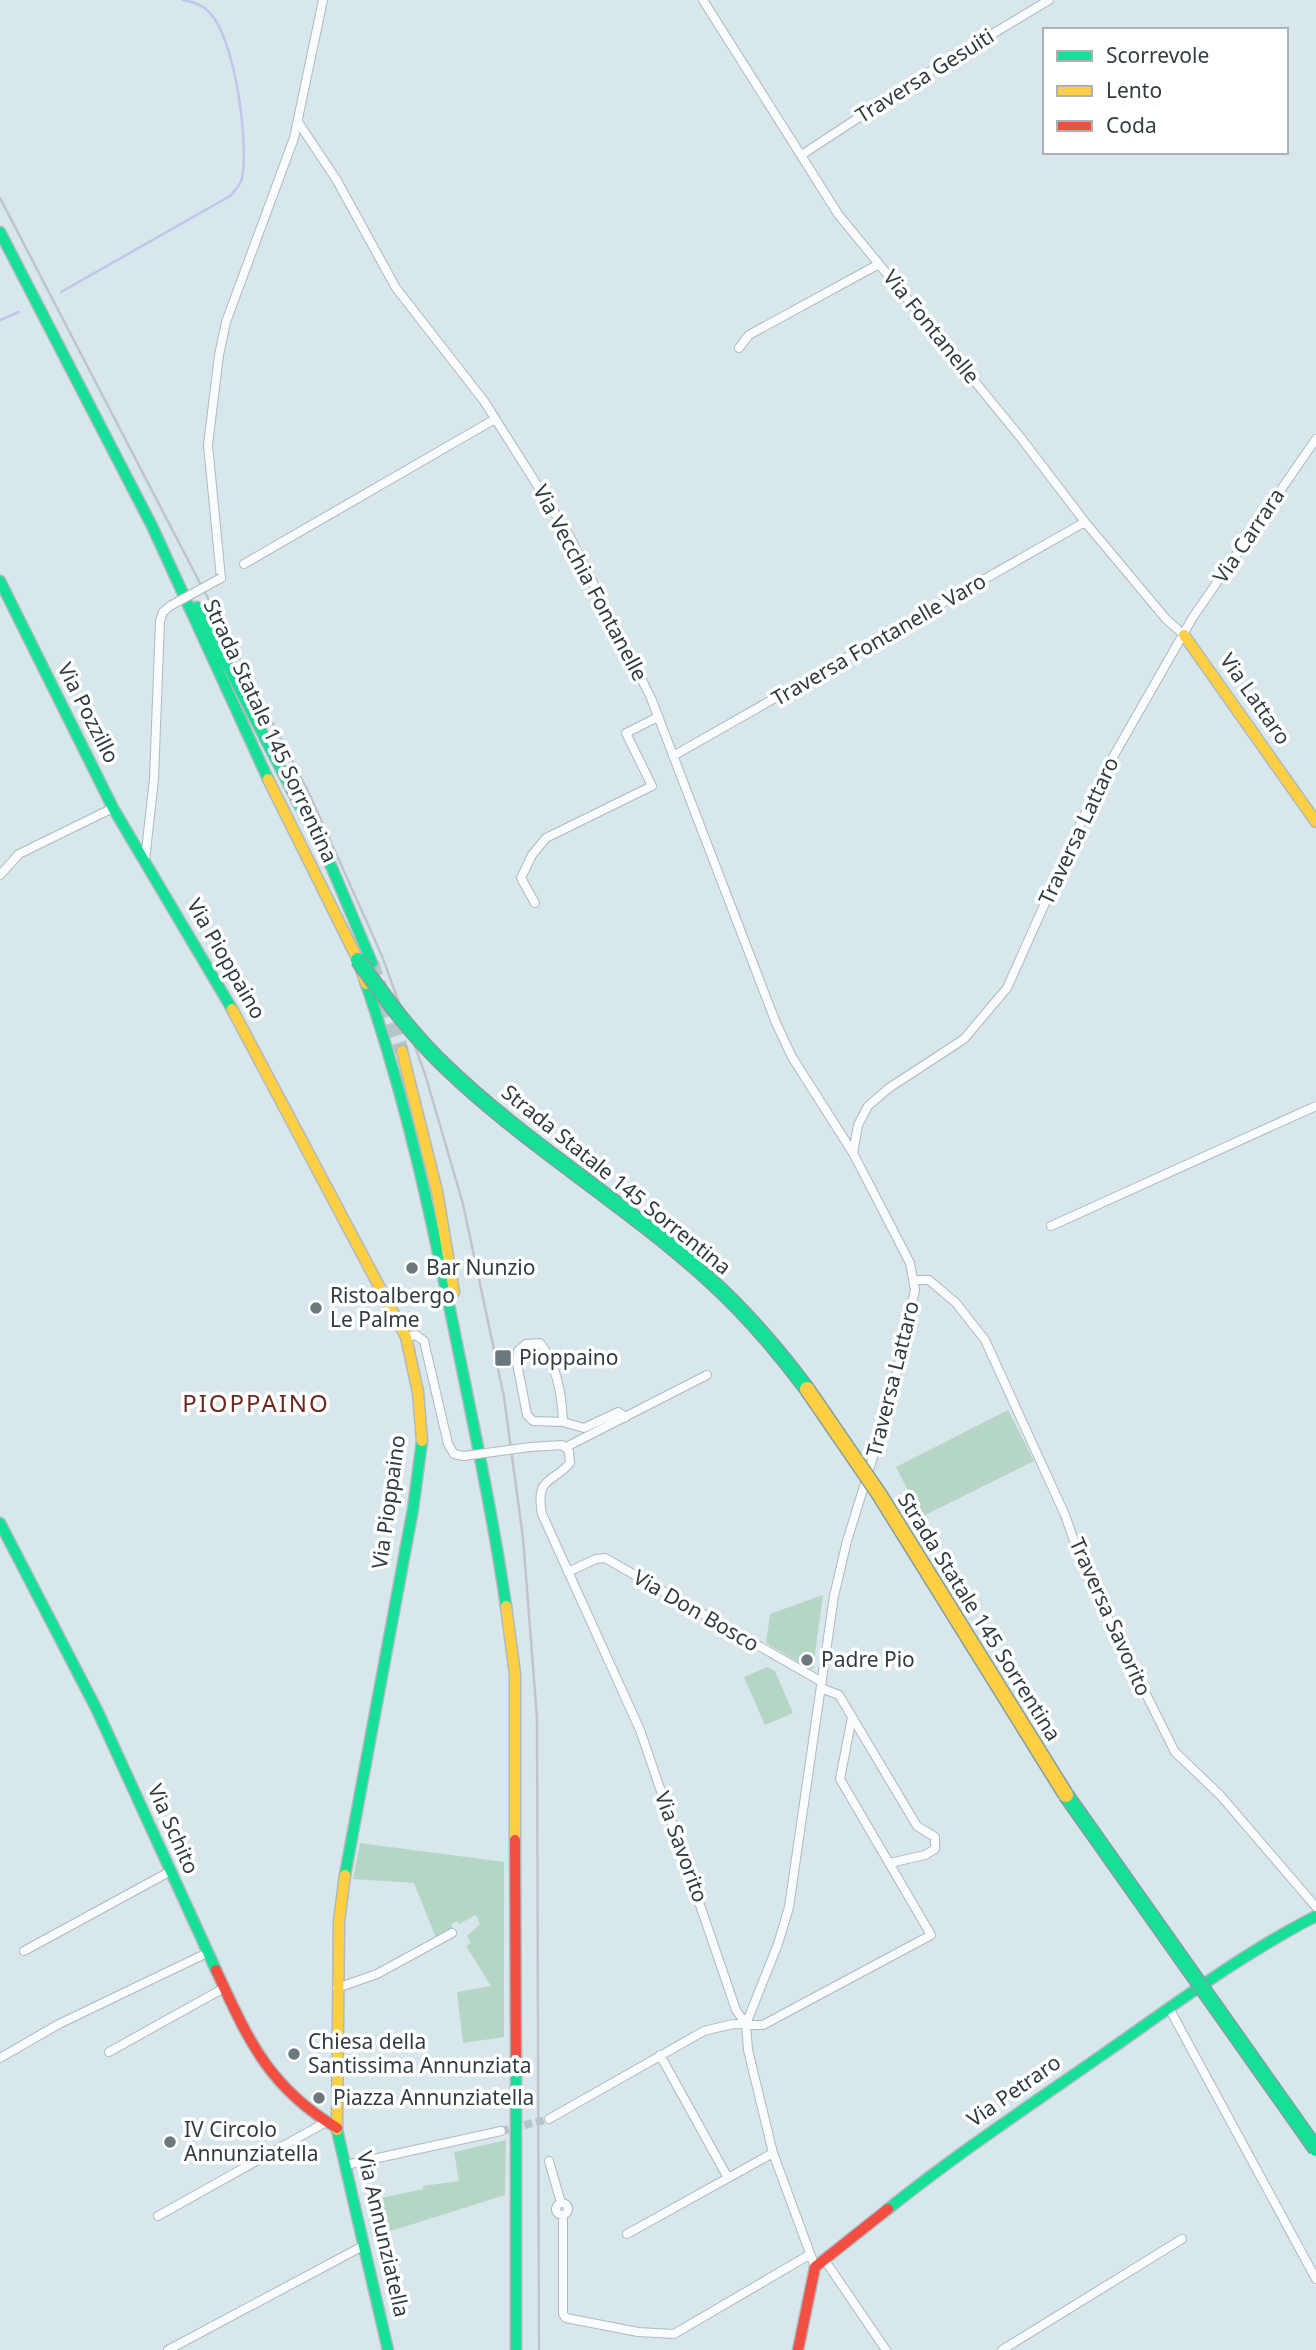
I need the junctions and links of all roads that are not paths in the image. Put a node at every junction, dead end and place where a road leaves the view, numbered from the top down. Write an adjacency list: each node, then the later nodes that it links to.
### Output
1 (323, 0): 4 (street)
2 (703, 0): 5 (street, Via Fontanelle)
3 (1049, 0): 5 (street, Traversa Gesuiti)
4 (298, 122): 9 (street, Via Vecchia Fontanelle); 20 (street, bridge)
5 (803, 154): 7 (street, Via Fontanelle)
6 (0, 232): 13 (main road, Strada Statale 145 Sorrentina)
7 (879, 264): 8 (street); 11 (street, Via Fontanelle)
8 (739, 348)
9 (495, 419): 12 (street); 16 (street, Via Vecchia Fontanelle)
10 (1316, 439): 15 (street, Via Carrara)
11 (1085, 522): 15 (street, Via Fontanelle); 17 (street, Traversa Fontanelle Varo)
12 (244, 564)
13 (170, 565): 23 (main road, Strada Statale 145 Sorrentina); 23 (main road)
14 (0, 581): 18 (main road, Via Pozzillo)
15 (1184, 635): 19 (main road, Via Lattaro); 26 (street, Traversa Lattaro)
16 (658, 717): 17 (street, Via Vecchia Fontanelle); 22 (street)
17 (673, 756): 26 (street, Via Vecchia Fontanelle)
18 (113, 808): 20 (main road, Via Pozzillo); 21 (street)
19 (1316, 822)
20 (145, 860): 29 (main road, Via Pioppaino)
21 (0, 875)
22 (535, 903)
23 (365, 962): 30 (main road); 56 (main road, Strada Statale 145 Sorrentina, bridge)
24 (402, 1051): 30 (main road)
25 (1316, 1107): 27 (street)
26 (853, 1153): 28 (street, Traversa Lattaro)
27 (1051, 1226)
28 (915, 1280): 37 (street, Traversa Lattaro); 41 (street, Traversa Savorito)
29 (407, 1336): 34 (street, bridge); 47 (main road, Via Pioppaino)
30 (458, 1349): 69 (main road)
31 (707, 1376): 32 (street)
32 (625, 1417): 33 (street); 34 (street)
33 (563, 1422): 33 (street)
34 (566, 1447): 36 (street, Via Savorito)
35 (0, 1523): 40 (main road, Via Schito)
36 (568, 1572): 37 (street, Via Don Bosco); 49 (street, Via Savorito)
37 (821, 1685): 38 (street, Via Don Bosco); 49 (street, Traversa Lattaro)
38 (852, 1717): 39 (street); 39 (street, Via Don Bosco)
39 (890, 1863): 49 (street)
40 (170, 1872): 44 (street); 45 (main road, Via Schito)
41 (1316, 1907)
42 (1316, 1916): 48 (main road, Via Petraro)
43 (452, 1933): 47 (street)
44 (24, 1951)
45 (207, 1952): 46 (main road, Via Schito); 52 (street)
46 (225, 1988): 50 (street); 54 (main road, Via Schito)
47 (337, 1988): 54 (main road, Via Pioppaino)
48 (1169, 2008): 65 (main road, Via Petraro); 66 (street)
49 (746, 2024): 51 (street); 57 (street, Via Savorito)
50 (109, 2052)
51 (660, 2055): 53 (street); 60 (street)
52 (0, 2057)
53 (549, 2119)
54 (332, 2125): 59 (main road, Via Annunziatella); 61 (street)
55 (502, 2131): 59 (street)
56 (1316, 2148)
57 (773, 2154): 60 (street); 65 (street, Via Savorito)
58 (549, 2161): 65 (street)
59 (346, 2165): 64 (main road, Via Annunziatella)
60 (728, 2178): 62 (street)
61 (158, 2217)
62 (627, 2234)
63 (1181, 2239): 72 (street)
64 (363, 2246): 67 (street); 68 (main road, Via Annunziatella)
65 (816, 2260): 70 (main road); 71 (street, Via Savorito)
66 (1316, 2279)
67 (168, 2350)
68 (388, 2350)
69 (516, 2350)
70 (797, 2350)
71 (886, 2350)
72 (1002, 2350)

